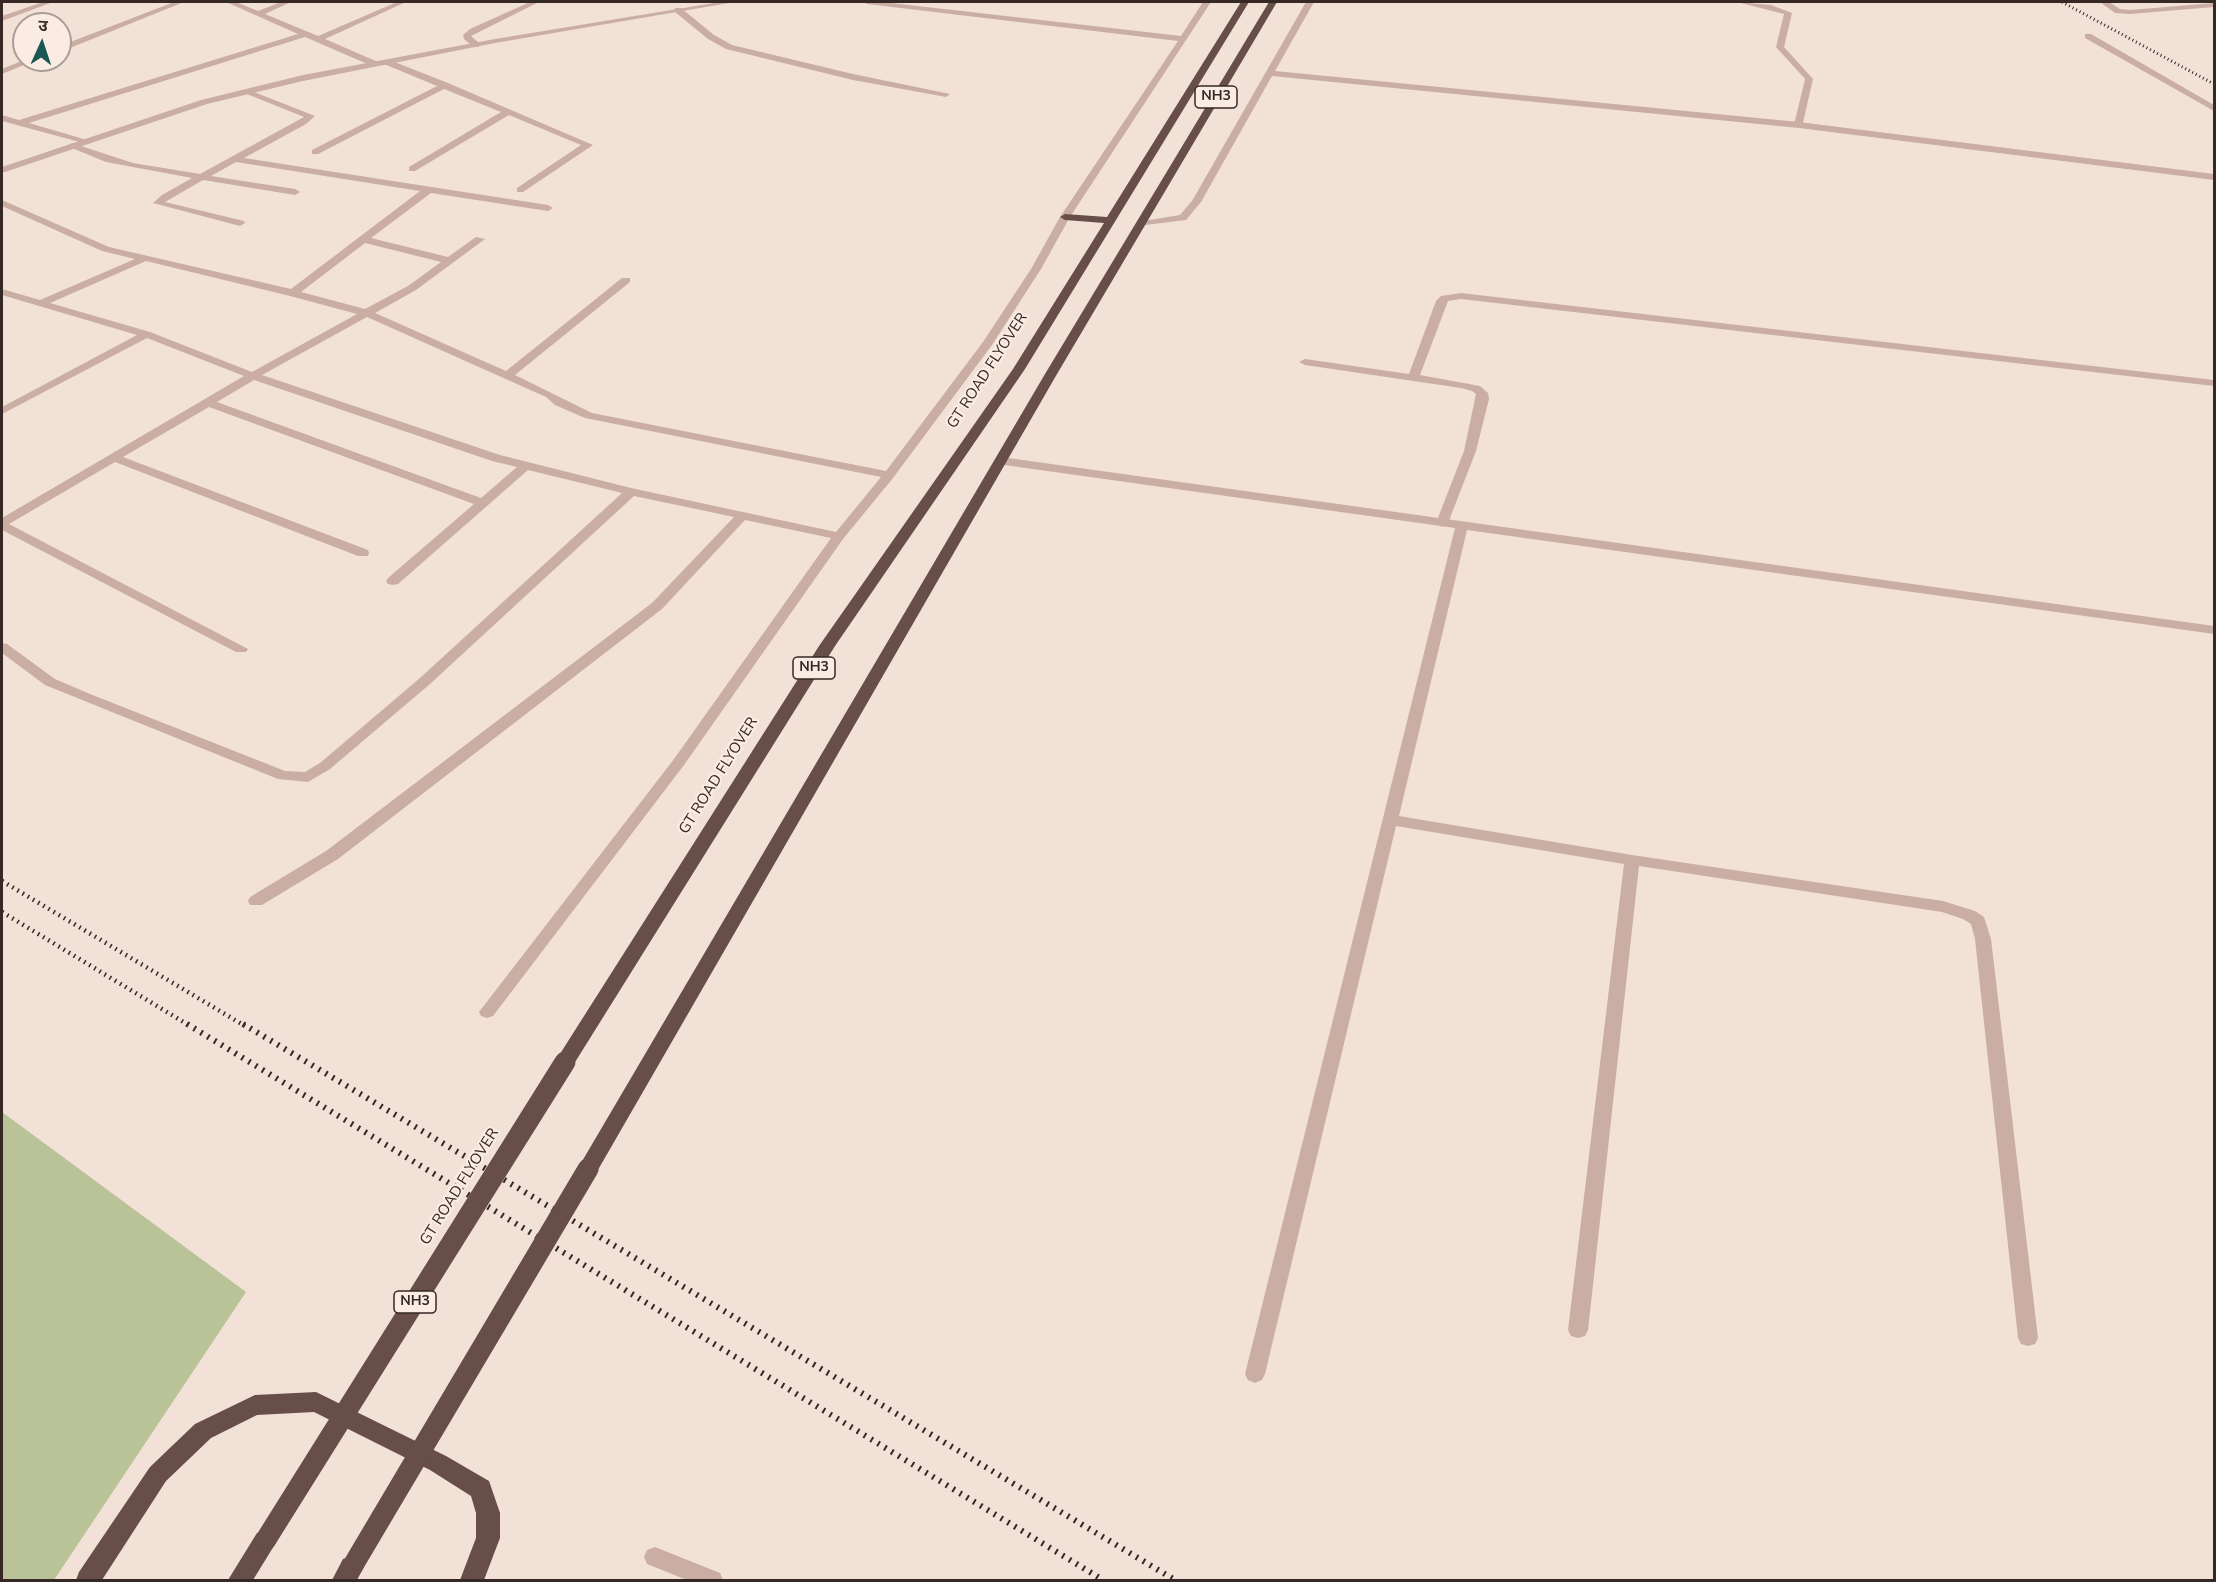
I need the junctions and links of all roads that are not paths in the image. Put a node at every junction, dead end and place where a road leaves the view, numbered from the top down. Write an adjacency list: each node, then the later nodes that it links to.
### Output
1 (49, 2): 20 (street)
2 (180, 2): 25 (street)
3 (230, 2): 19 (street)
4 (287, 2): 19 (street)
5 (402, 2): 23 (street)
6 (535, 2): 26 (street)
7 (731, 2): 16 (street)
8 (867, 2): 24 (street)
9 (1207, 2): 24 (street)
10 (1245, 2): 52 (highway, GT ROAD FLYOVER / NH3)
11 (1273, 2): 54 (highway, NH3)
12 (1310, 2): 29 (street)
13 (1741, 2): 37 (street)
14 (2104, 2): 15 (street); 17 (street)
15 (2121, 2)
16 (717, 3): 18 (street)
17 (2214, 5)
18 (678, 10): 26 (street); 32 (street)
19 (257, 14): 21 (street)
20 (2, 19)
21 (307, 34): 23 (street); 36 (street)
22 (2088, 36): 33 (street)
23 (319, 39): 28 (street)
24 (1184, 39): 51 (street)
25 (72, 44)
26 (476, 45): 27 (street)
27 (387, 62): 28 (street); 30 (street)
28 (375, 64): 31 (street)
29 (1268, 73): 37 (street); 54 (street)
30 (445, 85): 34 (street); 40 (street)
31 (246, 92): 38 (street); 41 (street)
32 (946, 94)
33 (2214, 108)
34 (508, 112): 42 (street); 47 (street)
35 (2, 118): 36 (street)
36 (19, 123): 38 (street)
37 (1799, 125): 44 (street)
38 (84, 142): 39 (street)
39 (72, 146): 43 (street); 45 (street)
40 (315, 152)
41 (232, 159): 45 (street); 46 (street)
42 (412, 169)
43 (2, 170)
44 (2214, 177)
45 (199, 178): 48 (street); 53 (street)
46 (428, 190): 50 (street); 56 (street)
47 (520, 190)
48 (295, 192)
49 (2, 202): 57 (street)
50 (548, 208)
51 (1065, 217): 52 (highway); 75 (street)
52 (1110, 220): 98 (highway, GT ROAD FLYOVER / NH3, bridge)
53 (240, 223)
54 (1141, 224): 73 (highway, NH3)
55 (480, 238): 58 (street)
56 (363, 239): 58 (street); 61 (street)
57 (143, 259): 61 (street); 62 (street)
58 (450, 261): 63 (street)
59 (626, 280): 67 (street)
60 (2, 292): 62 (street)
61 (293, 293): 63 (street)
62 (41, 303): 64 (street)
63 (366, 313): 66 (street); 67 (street)
64 (146, 334): 66 (street); 71 (street)
65 (1305, 362): 68 (street)
66 (253, 376): 70 (street); 74 (street)
67 (507, 376): 75 (street)
68 (1413, 378): 69 (street); 79 (street)
69 (2214, 383)
70 (209, 403): 72 (street); 77 (street)
71 (2, 411)
72 (112, 457): 80 (street); 83 (street)
73 (1001, 461): 79 (street); 96 (highway, NH3, bridge)
74 (525, 466): 76 (street); 77 (street)
75 (889, 475): 82 (street)
76 (631, 492): 78 (street); 86 (street)
77 (483, 503): 84 (street)
78 (743, 515): 82 (street); 90 (street)
79 (1442, 523): 81 (street)
80 (2, 524): 87 (street)
81 (1462, 525): 85 (street); 88 (street)
82 (839, 536): 91 (street)
83 (363, 553)
84 (393, 581)
85 (2214, 630)
86 (2, 647)
87 (241, 649)
88 (1390, 820): 89 (street); 94 (street)
89 (1632, 860): 92 (street); 93 (street)
90 (256, 901)
91 (487, 1012)
92 (1578, 1330)
93 (2028, 1338)
94 (1255, 1374)
95 (655, 1557): 100 (street)
96 (348, 1574)
97 (88, 1581): 99 (highway)
98 (240, 1581)
99 (472, 1581)
100 (712, 1581)

